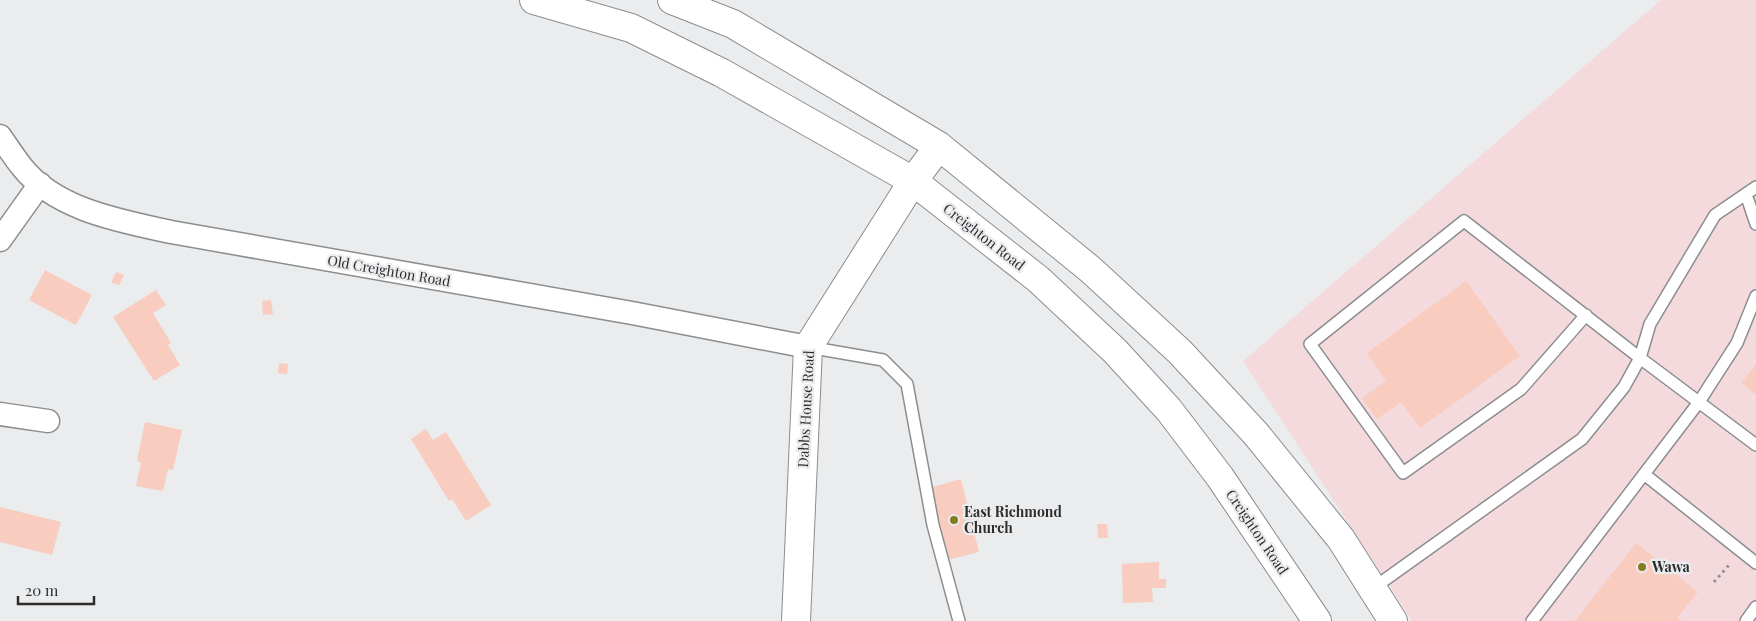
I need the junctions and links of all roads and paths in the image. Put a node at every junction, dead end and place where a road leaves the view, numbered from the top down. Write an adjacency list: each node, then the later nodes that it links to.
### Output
1 (534, 0): 5 (main road, Creighton Road)
2 (672, 0): 4 (main road)
3 (0, 136): 6 (street, Old Creighton Road)
4 (939, 146): 5 (main road, Dabbs House Road); 23 (main road)
5 (913, 181): 13 (main road, Dabbs House Road); 27 (main road, Creighton Road)
6 (40, 184): 10 (street); 13 (street, Old Creighton Road)
7 (1756, 187): 8 (lane)
8 (1746, 194): 9 (lane); 14 (lane)
9 (1756, 224)
10 (0, 240)
11 (1756, 296): 15 (lane)
12 (1586, 316): 12 (lane); 14 (lane)
13 (808, 347): 25 (main road, Dabbs House Road); 26 (lane)
14 (1640, 358): 15 (lane); 23 (lane)
15 (1699, 402): 18 (lane); 19 (lane)
16 (0, 414): 17 (street)
17 (48, 421)
18 (1756, 445)
19 (1644, 474): 20 (lane); 29 (lane)
20 (1756, 563)
21 (1729, 565): 22 (path)
22 (1714, 582)
23 (1372, 589): 28 (main road)
24 (1756, 607): 30 (lane)
25 (796, 621)
26 (960, 621)
27 (1317, 621)
28 (1393, 621)
29 (1532, 621)
30 (1746, 621)

